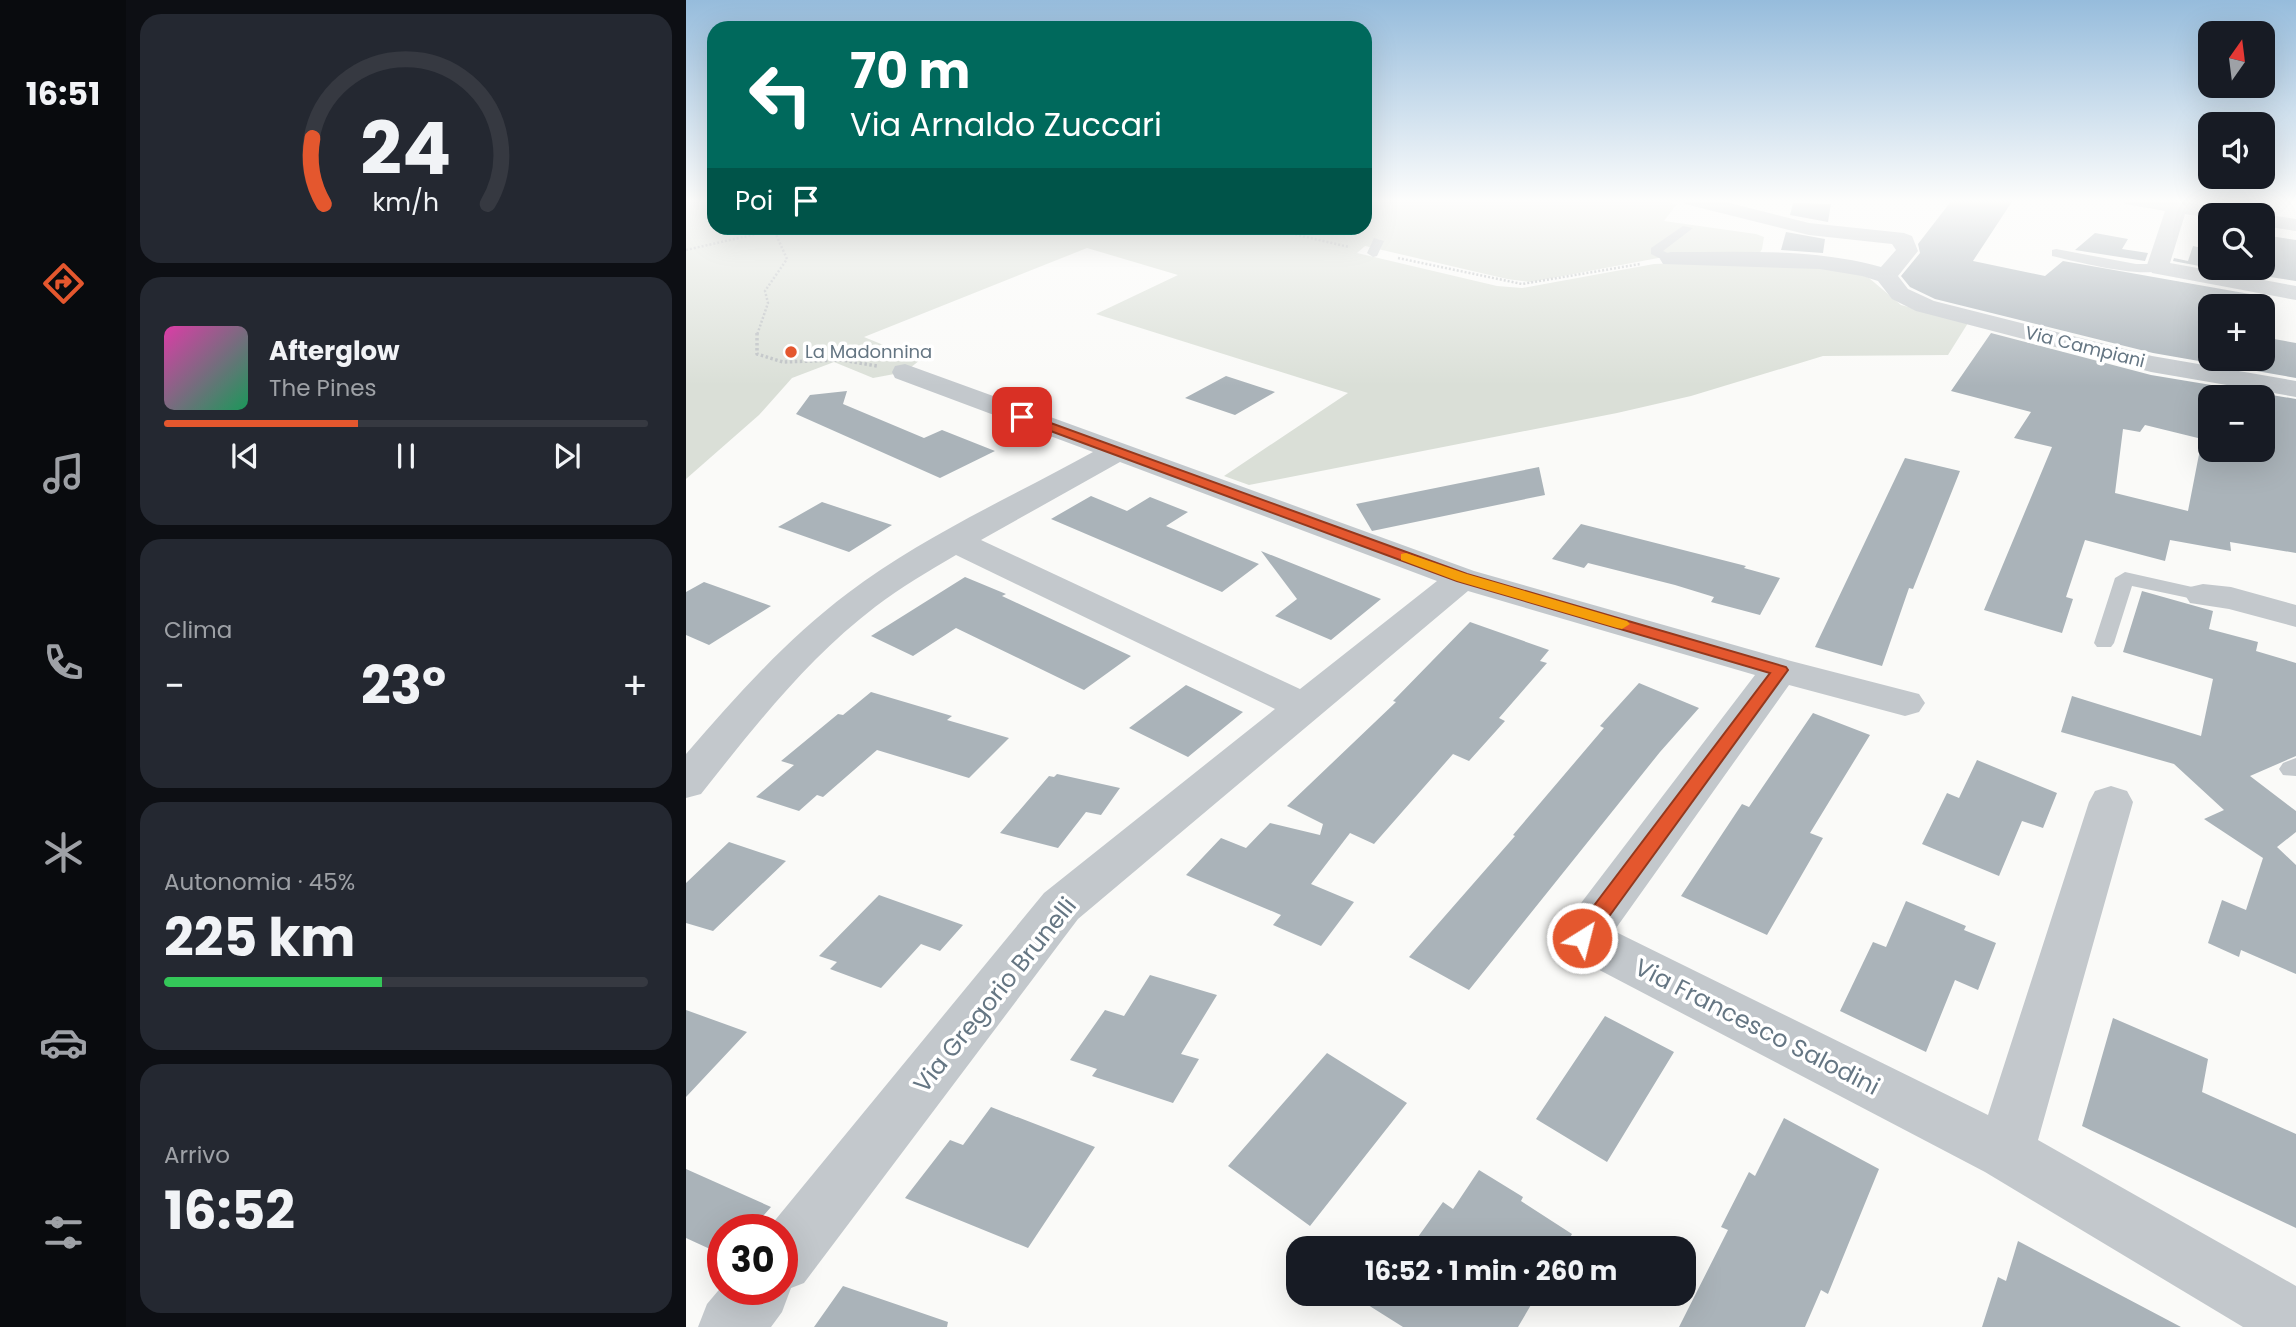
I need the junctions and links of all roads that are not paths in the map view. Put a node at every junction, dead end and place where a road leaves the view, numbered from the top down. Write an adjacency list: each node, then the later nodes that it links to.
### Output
1 (1818, 262): 6 (street)
2 (1897, 262): 6 (street)
3 (2104, 262): 5 (lane)
4 (2159, 262): 5 (street)
5 (2160, 268): 7 (street)
6 (1886, 275): 9 (street, Via Campiani)
7 (2296, 293)
8 (905, 372): 10 (street)
9 (2296, 389)
10 (1115, 452): 11 (street); 12 (street)
11 (957, 542): 18 (street); 19 (street)
12 (1462, 578): 16 (street); 18 (street, Via Gregorio Brunelli)
13 (2203, 595): 14 (street); 15 (lane)
14 (2296, 616)
15 (2104, 643)
16 (1780, 670): 17 (street); 21 (street, Via Francesco Salodini)
17 (1905, 703)
18 (1305, 707): 22 (street, Via Gregorio Brunelli)
19 (686, 783)
20 (2111, 802): 21 (street)
21 (2005, 1153): 24 (street, Via Francesco Salodini)
22 (798, 1241)
23 (748, 1305): 25 (street)
24 (2296, 1322)
25 (730, 1327)

